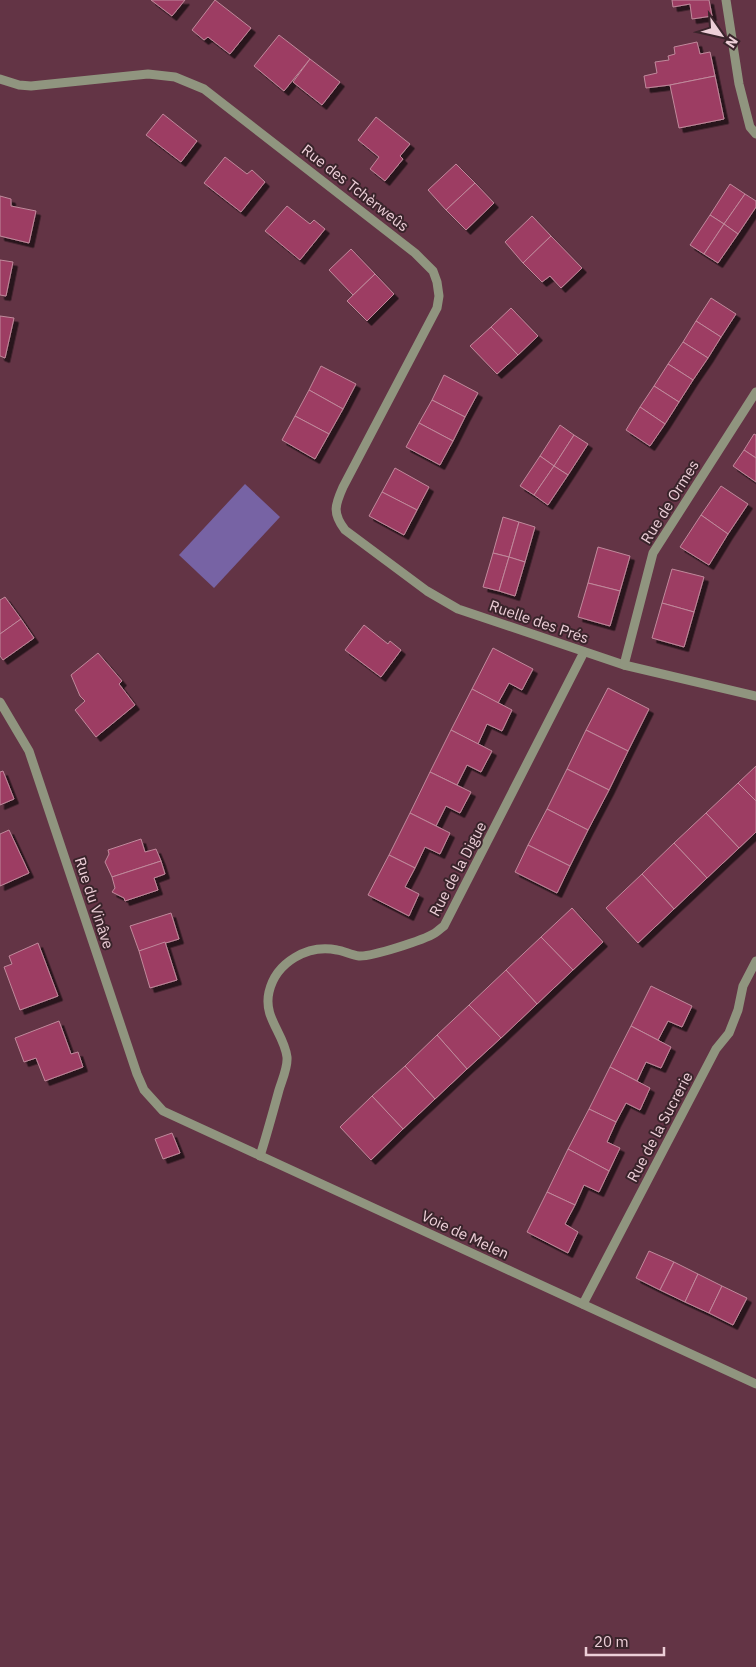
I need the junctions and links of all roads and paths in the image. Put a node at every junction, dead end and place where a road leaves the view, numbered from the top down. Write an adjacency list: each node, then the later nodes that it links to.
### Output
1 (726, 0): 3 (street)
2 (0, 79): 5 (street, Rue des Tchèrweûs)
3 (756, 134)
4 (756, 392): 7 (street, Rue de Ormes)
5 (338, 521): 6 (street, Ruelle des Prés)
6 (584, 652): 7 (street, Ruelle des Prés); 12 (street, Rue de la Digue)
7 (624, 666): 8 (street, Ruelle des Prés)
8 (756, 696)
9 (0, 702): 11 (street, Rue du Vinâve)
10 (756, 961): 13 (street, Rue de la Sucrerie)
11 (163, 1112): 12 (street, Voie de Melen)
12 (260, 1156): 13 (street, Voie de Melen)
13 (583, 1304): 15 (street, Voie de Melen)
14 (756, 1372): 15 (street)
15 (754, 1383)

